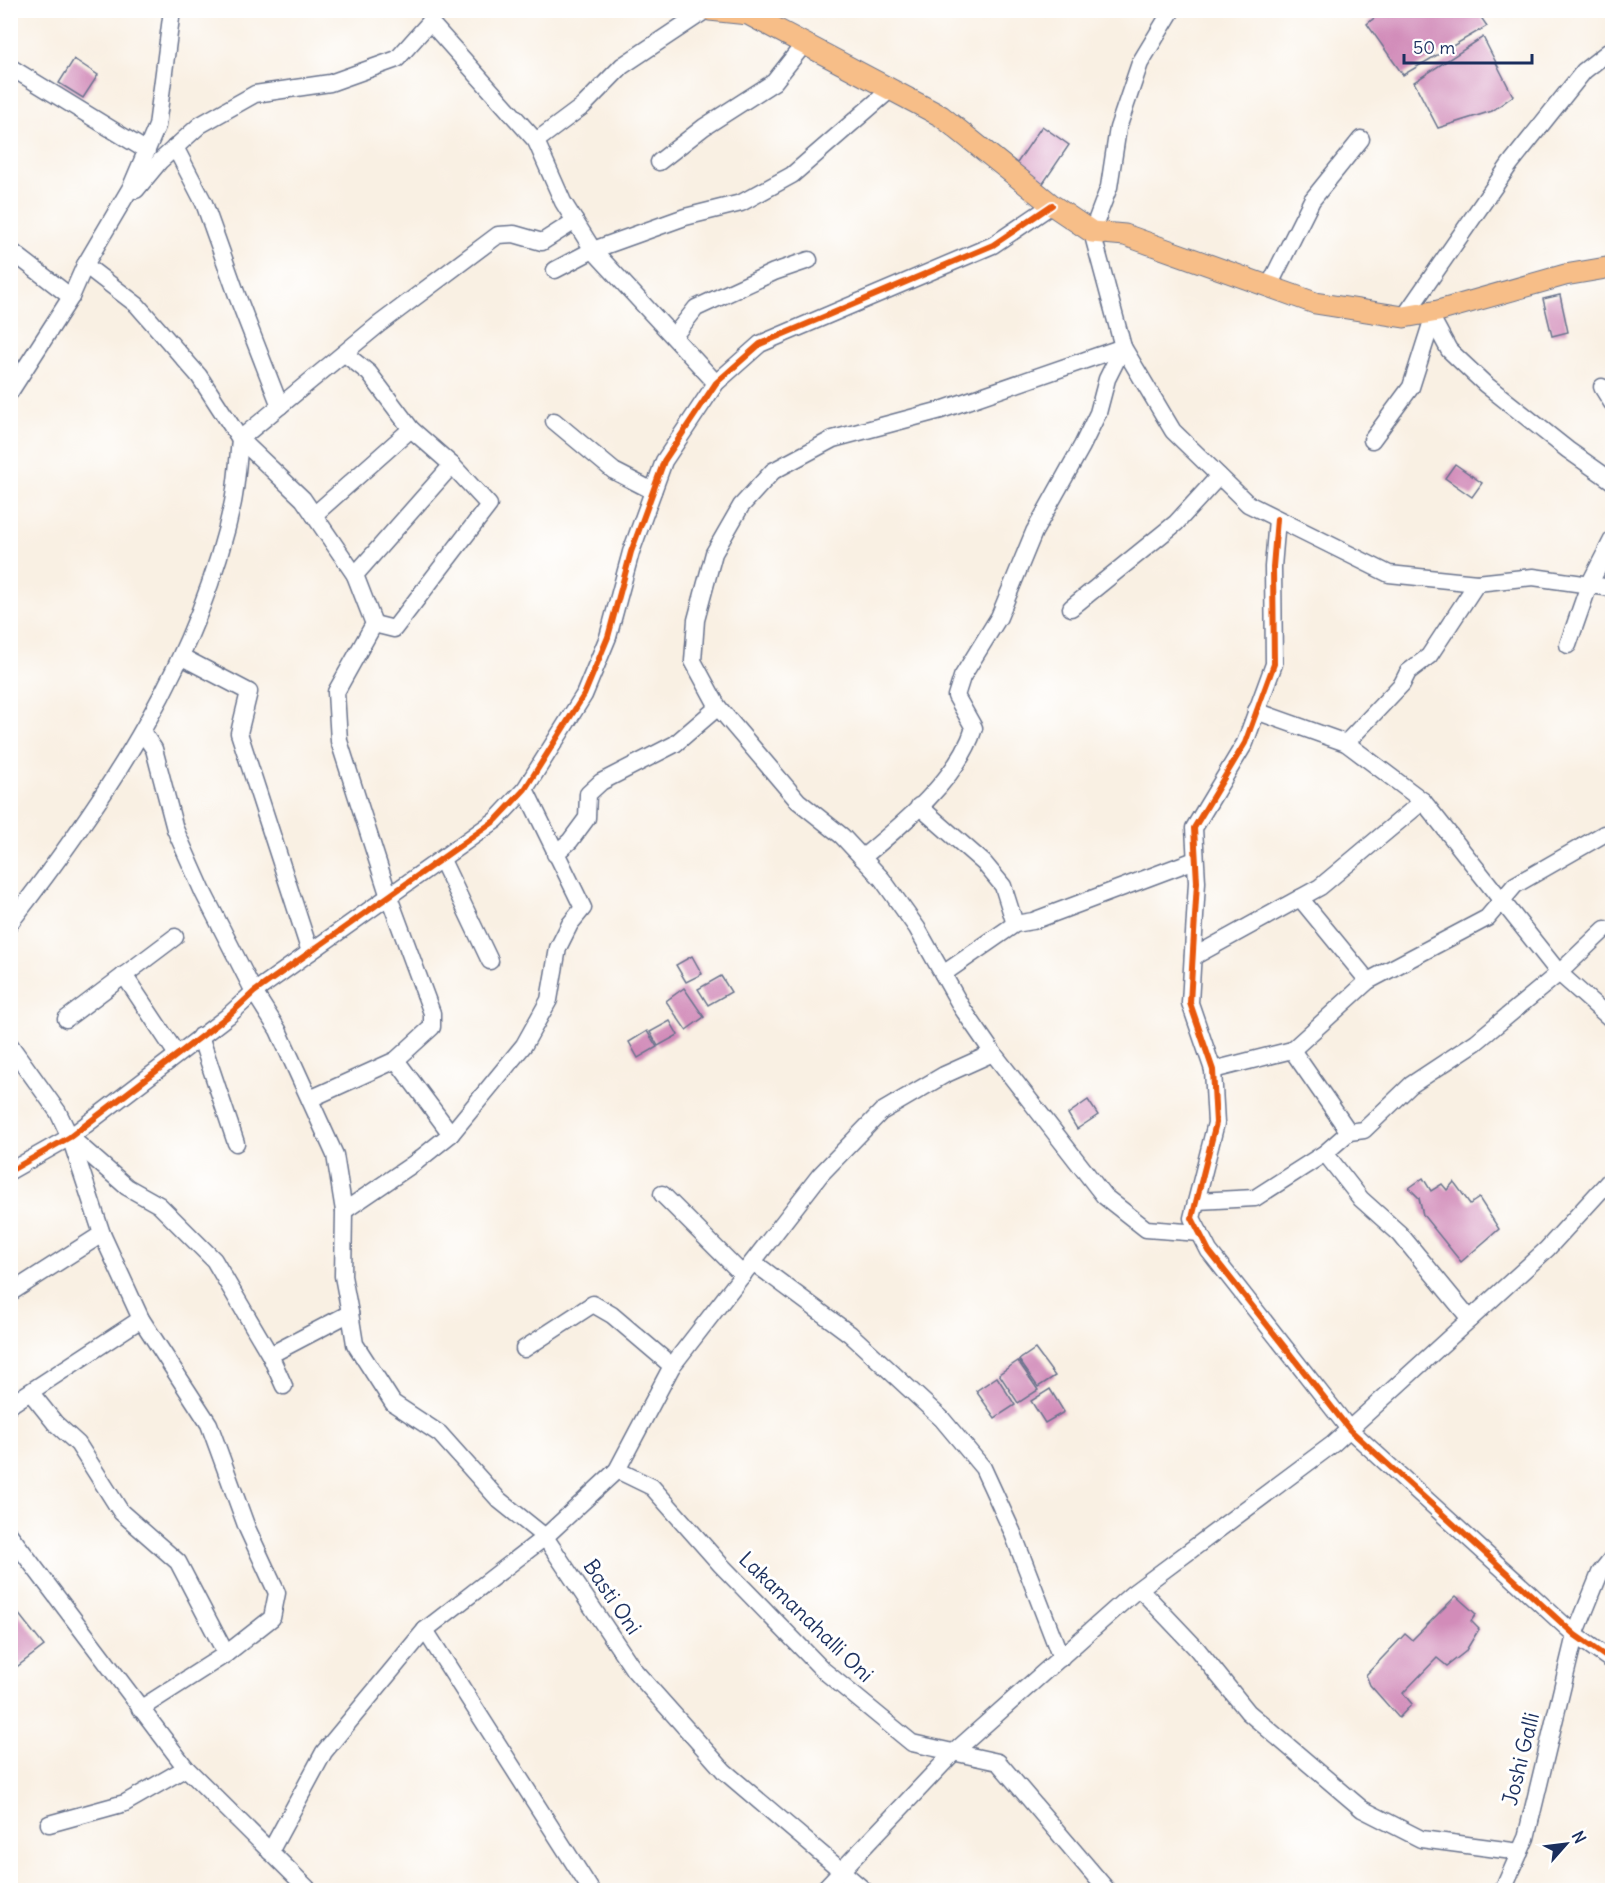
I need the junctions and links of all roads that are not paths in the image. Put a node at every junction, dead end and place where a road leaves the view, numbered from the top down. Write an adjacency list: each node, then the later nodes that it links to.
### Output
1 (172, 10): 12 (street)
2 (708, 10): 5 (main road); 10 (street)
3 (1172, 10): 17 (street)
4 (431, 16): 10 (street); 11 (street)
5 (804, 44): 8 (main road); 13 (street)
6 (1612, 50): 26 (street)
7 (10, 68): 12 (street)
8 (891, 89): 14 (main road); 19 (street)
9 (1361, 139): 24 (street)
10 (536, 141): 16 (street)
11 (175, 147): 15 (street); 35 (street)
12 (147, 151): 15 (street)
13 (659, 162)
14 (1052, 205): 17 (main road); 31 (street)
15 (114, 216): 21 (street)
16 (575, 221): 19 (street); 30 (street)
17 (1092, 232): 24 (main road); 29 (street)
18 (10, 250): 25 (street)
19 (593, 250): 23 (street); 28 (street)
20 (809, 260): 28 (street)
21 (85, 265): 25 (street); 38 (street)
22 (1612, 267): 27 (main road)
23 (555, 270)
24 (1269, 286): 26 (main road)
25 (71, 297): 33 (street)
26 (1404, 317): 27 (main road)
27 (1431, 317): 39 (street); 42 (street)
28 (674, 336): 31 (street)
29 (1123, 347): 41 (street); 55 (street); 61 (street)
30 (345, 354): 35 (street); 37 (street)
31 (716, 383): 43 (street)
32 (1602, 387): 34 (street)
33 (10, 392)
34 (1612, 403)
35 (280, 406): 38 (street)
36 (554, 421): 43 (street)
37 (411, 429): 40 (street); 44 (street)
38 (240, 438): 44 (street); 54 (street)
39 (1372, 440)
40 (452, 465): 47 (street); 52 (street)
41 (1219, 476): 45 (street); 51 (street)
42 (1612, 481)
43 (653, 491): 59 (street)
44 (314, 515): 47 (street)
45 (1277, 519): 48 (street); 56 (street)
46 (1612, 540): 49 (street)
47 (355, 575): 52 (street)
48 (1477, 583): 49 (street); 58 (street)
49 (1589, 585): 50 (street); 53 (street)
50 (1612, 588)
51 (1071, 608)
52 (374, 624): 67 (street)
53 (1568, 645)
54 (182, 657): 57 (street); 74 (street)
55 (718, 707): 63 (street); 64 (street)
56 (1256, 711): 58 (street); 66 (street)
57 (143, 733): 70 (street); 81 (street, Basti Oni)
58 (1346, 744): 60 (street)
59 (525, 789): 63 (street); 65 (street)
60 (1423, 801): 68 (street); 69 (street)
61 (919, 806): 64 (street); 71 (street)
62 (1604, 834): 69 (street)
63 (555, 854): 93 (street)
64 (862, 858): 78 (street)
65 (442, 860): 67 (street); 76 (street)
66 (1196, 860): 71 (street); 75 (street)
67 (389, 897): 74 (street); 89 (street)
68 (1300, 898): 75 (street); 80 (street)
69 (1501, 899): 77 (street); 80 (street)
70 (10, 923)
71 (1015, 924): 78 (street)
72 (1605, 929): 77 (street)
73 (175, 937): 79 (street)
74 (310, 952): 81 (street)
75 (1193, 957): 90 (street)
76 (490, 961)
77 (1559, 973): 83 (street); 92 (street)
78 (943, 974): 88 (street)
79 (124, 975): 82 (street); 87 (street)
80 (1368, 981): 86 (street)
81 (254, 992): 84 (street); 91 (street, Basti Oni)
82 (66, 1018)
83 (1612, 1020)
84 (200, 1035): 87 (street); 95 (street)
85 (10, 1045): 94 (street)
86 (1292, 1050): 90 (street); 92 (street)
87 (176, 1053): 94 (street)
88 (993, 1053): 102 (street); 104 (street)
89 (396, 1060): 91 (street); 93 (street)
90 (1213, 1070): 100 (street)
91 (310, 1099): 101 (street, Basti Oni)
92 (1349, 1132): 96 (street)
93 (451, 1134): 101 (street)
94 (70, 1137): 97 (street); 103 (street); 110 (street)
95 (236, 1143)
96 (1325, 1153): 100 (street); 107 (street)
97 (10, 1171)
98 (1612, 1178): 107 (street)
99 (662, 1194): 104 (street)
100 (1197, 1201): 102 (street)
101 (344, 1211): 106 (street, Basti Oni)
102 (1200, 1233): 115 (street)
103 (102, 1234): 105 (street); 108 (street)
104 (748, 1269): 111 (street); 124 (street)
105 (10, 1293)
106 (350, 1313): 110 (street); 118 (street, Basti Oni)
107 (1470, 1319): 115 (street)
108 (141, 1320): 113 (street); 123 (street)
109 (524, 1349): 111 (street)
110 (270, 1355): 112 (street)
111 (672, 1366): 116 (street)
112 (284, 1386)
113 (32, 1393): 114 (street); 123 (street)
114 (10, 1405)
115 (1349, 1429): 120 (street); 122 (street)
116 (616, 1470): 118 (street); 127 (street, Lakamanahalli Oni)
117 (10, 1535): 126 (street)
118 (544, 1537): 121 (street); 132 (street, Basti Oni)
119 (1612, 1558): 122 (street, Joshi Galli)
120 (1140, 1589): 124 (street); 131 (street)
121 (425, 1630): 130 (street); 134 (street)
122 (1575, 1635): 125 (street); 131 (street, Joshi Galli)
123 (226, 1654): 126 (street)
124 (1061, 1658): 127 (street)
125 (1612, 1661)
126 (140, 1709): 128 (street)
127 (953, 1753): 132 (street); 137 (street, Lakamanahalli Oni)
128 (186, 1768): 129 (street); 130 (street)
129 (49, 1824)
130 (270, 1852): 133 (street)
131 (1520, 1852): 138 (street, Joshi Galli)
132 (842, 1870): 135 (street); 136 (street, Basti Oni)
133 (309, 1890)
134 (591, 1890)
135 (823, 1890)
136 (864, 1890)
137 (1107, 1890)
138 (1503, 1890)

